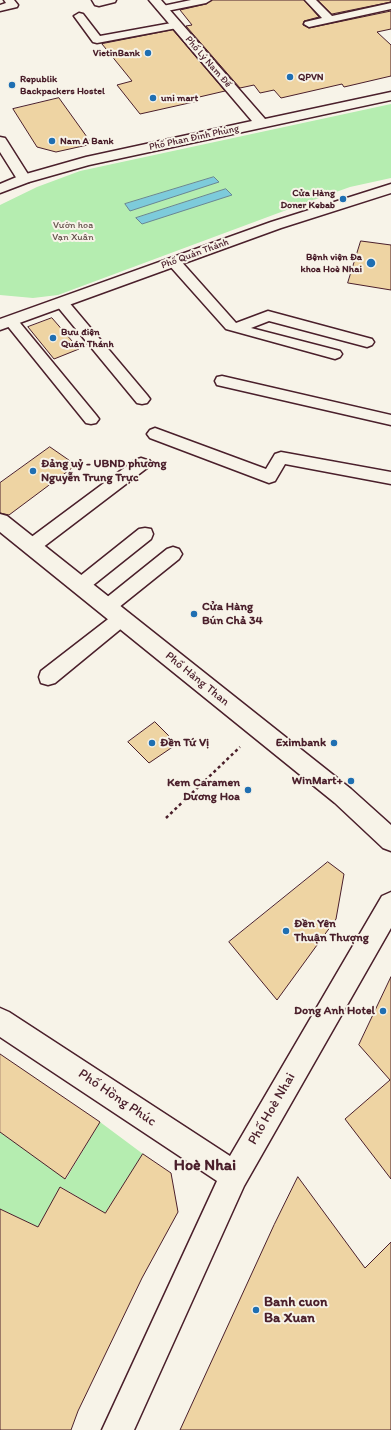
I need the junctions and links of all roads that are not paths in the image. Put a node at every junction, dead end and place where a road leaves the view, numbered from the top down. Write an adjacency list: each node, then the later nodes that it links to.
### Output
1 (9, 0): 8 (lane)
2 (97, 0): 3 (lane)
3 (111, 0)
4 (206, 0): 6 (lane)
5 (310, 0): 10 (lane)
6 (158, 4): 12 (street, Phố Lý Nam Đế)
7 (391, 6): 10 (lane)
8 (0, 8)
9 (79, 16): 12 (lane)
10 (330, 19): 11 (lane)
11 (309, 24)
12 (177, 25): 14 (street, Phố Lý Nam Đế)
13 (391, 96): 14 (street, Phố Phan Đình Phùng)
14 (261, 123): 16 (street, Phố Phan Đình Phùng)
15 (0, 140): 16 (street)
16 (24, 178): 18 (street, Phố Phan Đình Phùng)
17 (391, 188): 19 (street, Phố Quán Thánh)
18 (0, 189)
19 (174, 262): 20 (street, Phố Quán Thánh); 22 (lane)
20 (62, 302): 21 (street, Phố Quán Thánh); 26 (lane)
21 (5, 323): 27 (lane)
22 (237, 328): 23 (lane); 24 (lane)
23 (367, 342)
24 (335, 354)
25 (222, 381): 28 (lane)
26 (142, 399)
27 (91, 419)
28 (391, 420)
29 (155, 434): 31 (lane)
30 (141, 464): 34 (lane)
31 (391, 478)
32 (0, 520): 34 (street, Phố Hàng Than)
33 (145, 534): 36 (lane)
34 (32, 546): 36 (street, Phố Hàng Than)
35 (173, 554): 37 (lane)
36 (81, 585): 37 (street, Phố Hàng Than)
37 (114, 613): 38 (lane); 39 (street, Phố Hàng Than)
38 (48, 677)
39 (391, 840)
40 (391, 904): 42 (street, Phố Hoè Nhai)
41 (0, 1020): 42 (street, Phố Hồng Phúc)
42 (234, 1176): 43 (street, Phố Hoè Nhai)
43 (118, 1430)

